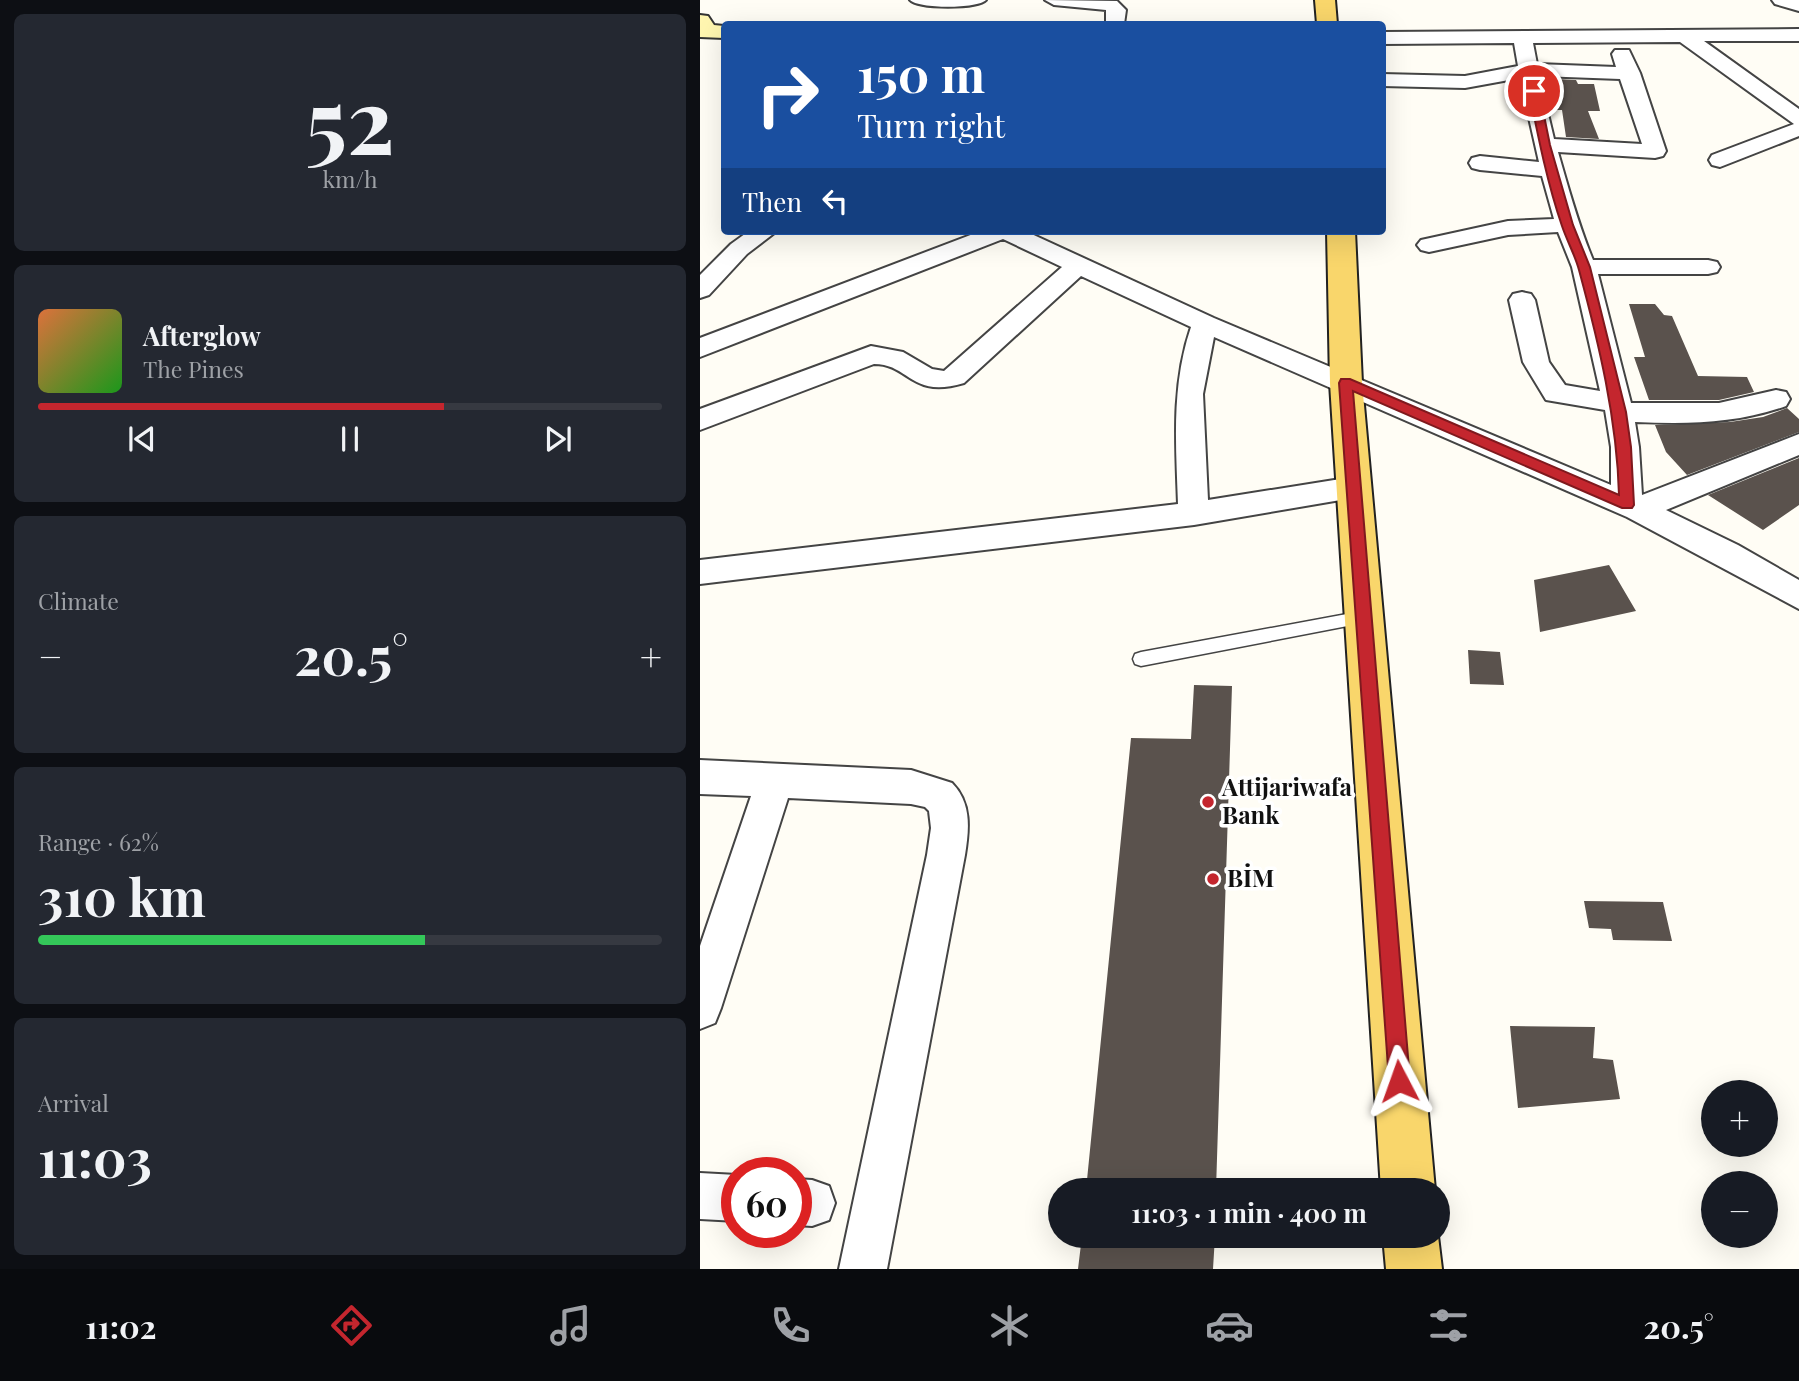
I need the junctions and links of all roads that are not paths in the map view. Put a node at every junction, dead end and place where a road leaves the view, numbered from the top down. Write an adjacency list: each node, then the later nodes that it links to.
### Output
1 (919, 0): 2 (street)
2 (977, 0)
3 (1054, 0): 7 (street)
4 (1325, 0): 8 (main road)
5 (1781, 0): 6 (street)
6 (1799, 6)
7 (1115, 21)
8 (1327, 21)
9 (1684, 35): 10 (street); 11 (street); 18 (street)
10 (1799, 35)
11 (1614, 36): 13 (street); 14 (street)
12 (1386, 37): 13 (street)
13 (1522, 37): 16 (street)
14 (1630, 73): 16 (street); 20 (street)
15 (1386, 80): 16 (street)
16 (1531, 80): 17 (street); 20 (street)
17 (1454, 99)
18 (1799, 119)
19 (1799, 129): 21 (street)
20 (1545, 145): 23 (street)
21 (1720, 160)
22 (1480, 163): 23 (street)
23 (1553, 170): 24 (street)
24 (1567, 225): 29 (street); 31 (street)
25 (759, 235): 33 (street)
26 (994, 235): 36 (street)
27 (1013, 235): 30 (street)
28 (1341, 235): 37 (main road)
29 (1429, 245)
30 (1080, 264): 35 (street); 40 (street)
31 (1584, 267): 32 (street); 39 (street)
32 (1708, 267)
33 (701, 289)
34 (1522, 300): 39 (street)
35 (1205, 324): 37 (street); 44 (street)
36 (700, 348)
37 (1346, 383): 42 (main road); 43 (street)
38 (1776, 399): 39 (street)
39 (1618, 407): 43 (street)
40 (700, 421)
41 (1799, 444): 43 (street)
42 (1353, 488): 44 (street); 47 (main road)
43 (1632, 507): 46 (street)
44 (1194, 514): 45 (street)
45 (700, 572)
46 (1799, 596)
47 (1363, 617): 48 (lane); 52 (main road)
48 (1141, 659)
49 (700, 777): 50 (street)
50 (775, 781): 51 (street); 56 (street)
51 (700, 1007)
52 (1407, 1178)
53 (700, 1196): 54 (street)
54 (721, 1197)
55 (1412, 1248): 57 (main road)
56 (863, 1269)
57 (1414, 1269)

